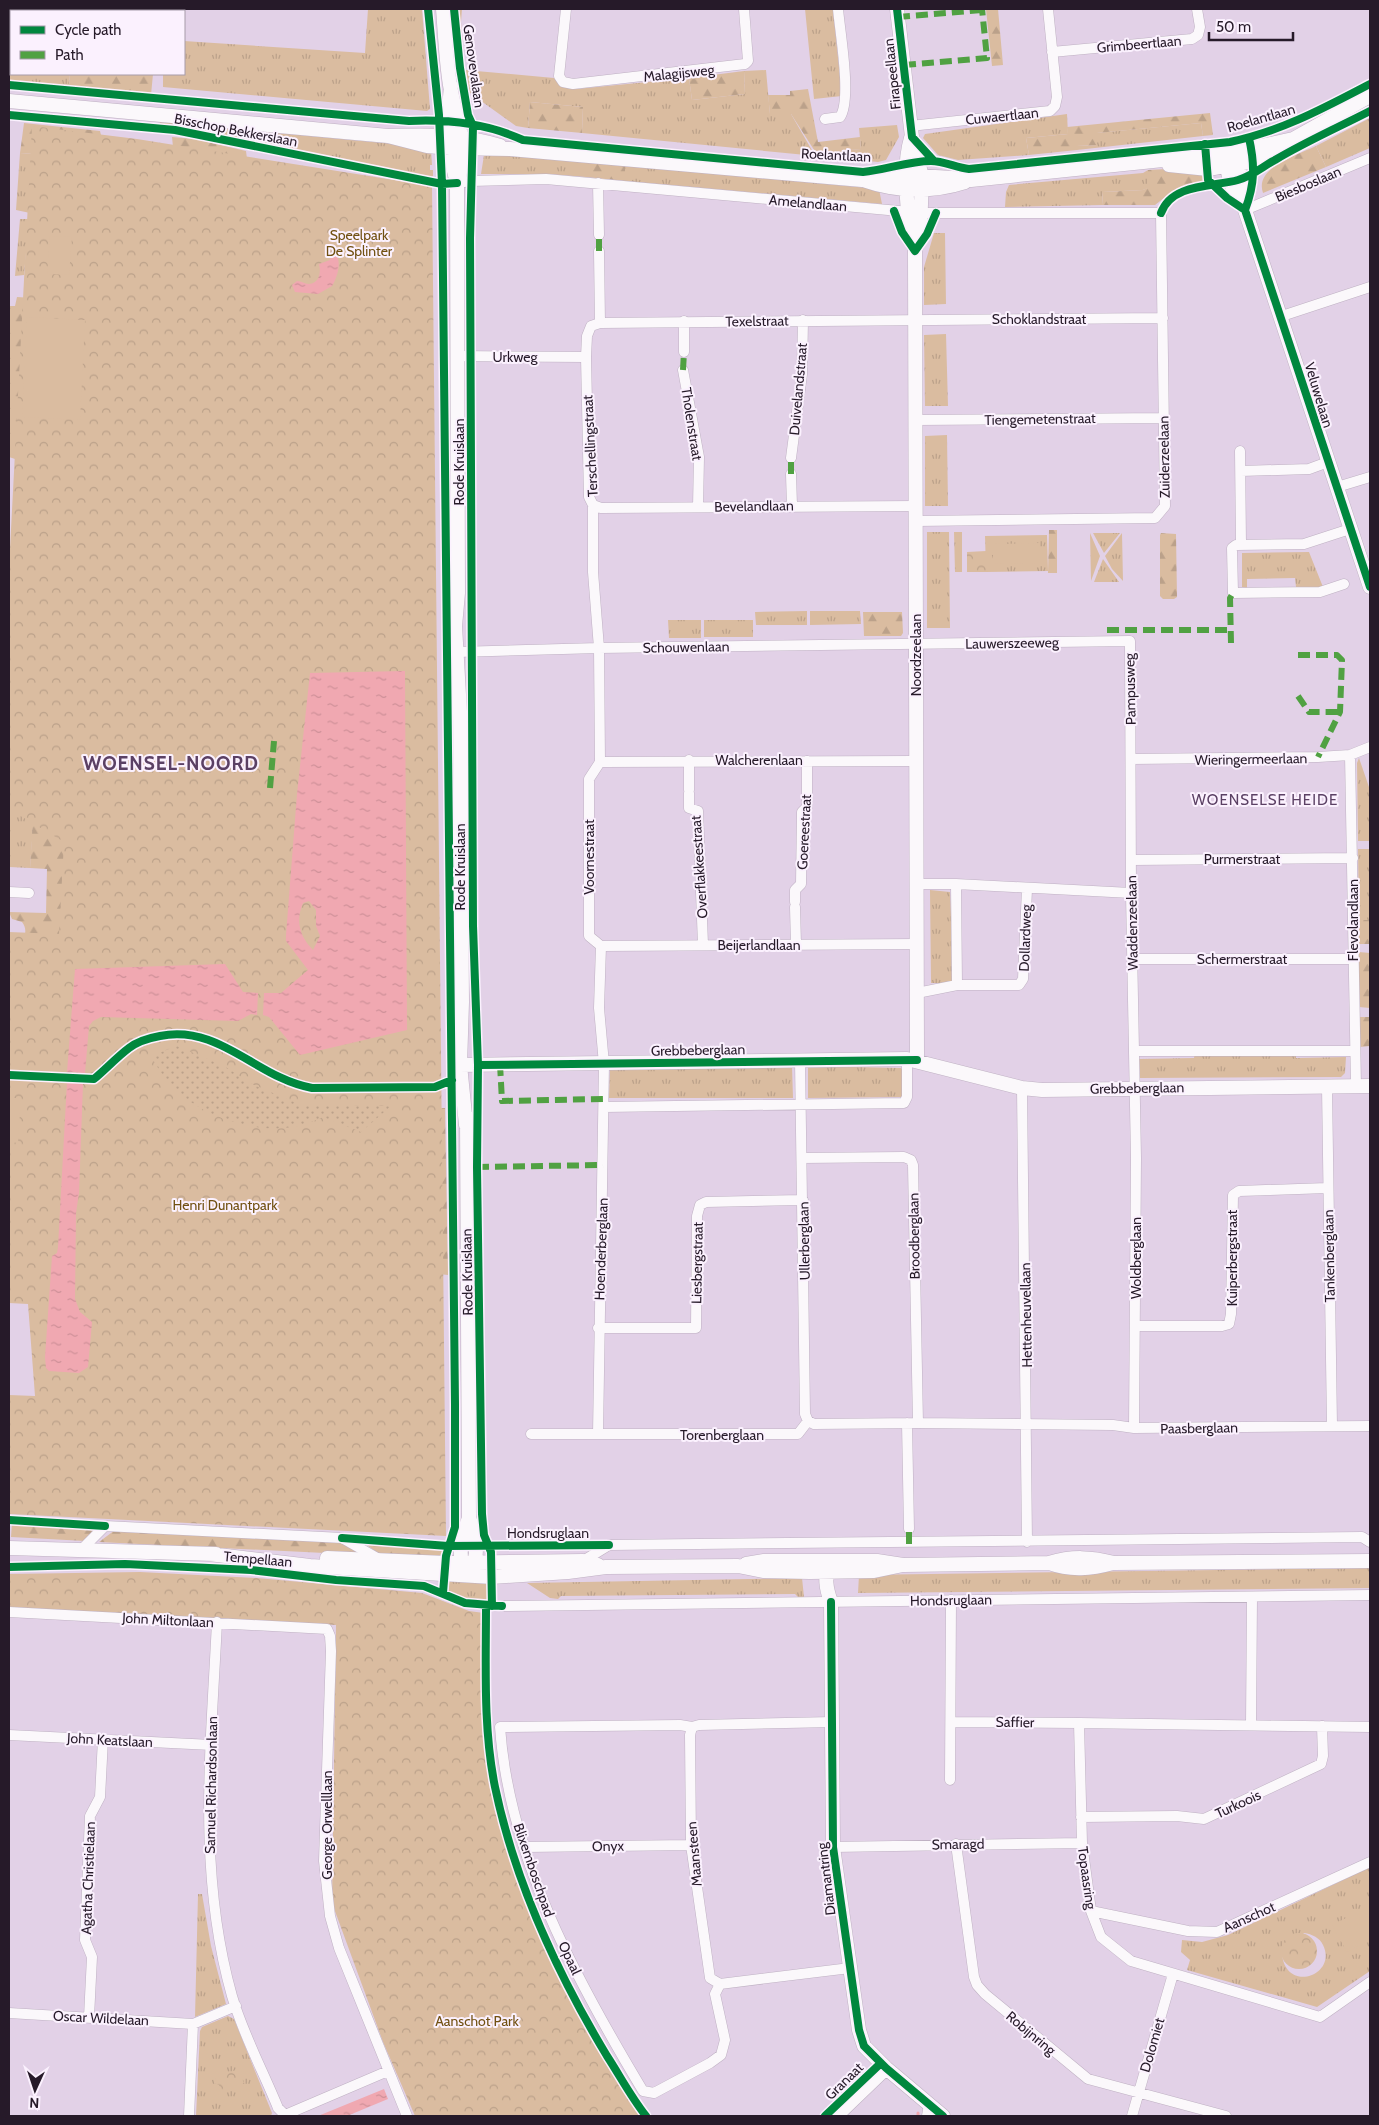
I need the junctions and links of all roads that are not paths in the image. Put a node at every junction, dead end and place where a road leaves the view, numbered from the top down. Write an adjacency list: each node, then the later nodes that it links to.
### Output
1 (443, 9): 13 (main road, Genovevalaan)
2 (566, 9): 3 (street, Malagijsweg)
3 (744, 9)
4 (838, 9): 11 (street)
5 (897, 9): 12 (main road, Firapeellaan)
6 (1048, 9): 8 (street, Cuwaertlaan)
7 (1197, 9): 8 (street, Grimbeertlaan)
8 (1052, 52): 12 (street, Cuwaertlaan)
9 (1370, 96): 15 (main road, Roelantlaan)
10 (9, 101): 13 (main road, Bisschop Bekkerslaan)
11 (825, 119)
12 (911, 132): 17 (main road, Firapeellaan); 18 (main road, Firapeellaan)
13 (456, 142): 16 (main road, Rode Kruislaan); 17 (main road, Roelantlaan)
14 (1370, 158): 20 (street, Biesboslaan)
15 (1232, 162): 18 (main road, Roelantlaan); 20 (main road, Veluwelaan)
16 (456, 183): 19 (street, Amelandlaan); 33 (main road, Rode Kruislaan)
17 (908, 183): 18 (main road, Roelantlaan); 21 (main road, Noordzeelaan)
18 (922, 183): 21 (main road, Noordzeelaan)
19 (598, 184): 21 (street, Amelandlaan); 23 (street)
20 (1245, 210): 26 (main road, Veluwelaan)
21 (915, 212): 22 (street, Amelandlaan); 29 (main road, Noordzeelaan)
22 (1161, 213): 27 (street, Zuiderzeelaan)
23 (599, 235)
24 (599, 251): 31 (street)
25 (1370, 287): 26 (street)
26 (1282, 316): 40 (main road, Veluwelaan)
27 (1163, 318): 29 (street, Schoklandstraat); 36 (street, Zuiderzeelaan)
28 (803, 320): 29 (street, Texelstraat); 30 (street, Texelstraat); 39 (street, Duivelandstraat)
29 (915, 320): 37 (main road, Noordzeelaan)
30 (684, 321): 31 (street, Texelstraat); 32 (street)
31 (600, 323): 34 (street, Terschellingstraat)
32 (684, 352)
33 (458, 356): 34 (street, Urkweg); 57 (main road, Rode Kruislaan)
34 (586, 357): 45 (street, Terschellingstraat)
35 (684, 370): 48 (street, Tholenstraat)
36 (1164, 418): 37 (street, Tiengemetenstraat); 49 (street, Zuiderzeelaan)
37 (916, 420): 47 (main road, Noordzeelaan)
38 (1240, 451): 41 (street)
39 (792, 458)
40 (1328, 462): 41 (street); 44 (main road, Veluwelaan)
41 (1241, 471): 51 (street)
42 (791, 474): 46 (street)
43 (1370, 476): 44 (street)
44 (1337, 487): 50 (main road, Veluwelaan)
45 (593, 505): 48 (street, Bevelandlaan); 56 (street, Terschellingstraat)
46 (792, 506): 47 (street, Bevelandlaan); 48 (street, Bevelandlaan)
47 (916, 506): 49 (main road, Noordzeelaan)
48 (698, 507)
49 (916, 521): 55 (main road, Noordzeelaan)
50 (1350, 529): 51 (street); 53 (main road, Veluwelaan)
51 (1241, 544): 52 (street)
52 (1344, 584)
53 (1370, 587)
54 (1107, 641): 55 (street, Lauwerszeeweg); 60 (street, Pampusweg)
55 (916, 644): 56 (street, Schouwenlaan); 63 (main road, Noordzeelaan)
56 (599, 648): 57 (street, Schouwenlaan); 64 (street, Voornestraat)
57 (460, 652): 86 (main road, Rode Kruislaan)
58 (1370, 747): 59 (street, Wieringermeerlaan)
59 (1350, 755): 60 (street, Wieringermeerlaan); 65 (street, Flevolandlaan)
60 (1131, 759): 66 (street, Waddenzeelaan)
61 (689, 760): 62 (street, Walcherenlaan); 64 (street, Walcherenlaan); 74 (street, Overflakkeestraat)
62 (807, 761): 63 (street, Walcherenlaan); 75 (street, Goereestraat)
63 (917, 761): 67 (main road, Noordzeelaan)
64 (600, 762): 76 (street, Voornestraat)
65 (1353, 858): 66 (street, Purmerstraat); 78 (street, Flevolandlaan)
66 (1132, 860): 72 (street, Waddenzeelaan)
67 (917, 884): 68 (street, Dollardweg); 73 (main road, Noordzeelaan)
68 (956, 884): 69 (street, Dollardweg); 79 (street)
69 (1027, 889): 72 (street, Dollardweg); 79 (street, Dollardweg)
70 (9, 892): 71 (street)
71 (29, 893)
72 (1131, 893): 77 (street, Waddenzeelaan)
73 (917, 944): 75 (street, Beijerlandlaan); 80 (main road, Noordzeelaan)
74 (703, 945): 75 (street, Beijerlandlaan); 76 (street, Beijerlandlaan)
75 (796, 945)
76 (601, 946): 85 (street)
77 (1132, 959): 78 (street, Schermerstraat); 81 (street, Waddenzeelaan)
78 (1352, 959): 82 (street, Flevolandlaan)
79 (957, 985): 80 (street, Dollardweg)
80 (917, 992): 83 (main road, Noordzeelaan)
81 (1134, 1051): 82 (street); 88 (street, Waddenzeelaan)
82 (1355, 1051): 87 (street, Flevolandlaan)
83 (912, 1059): 84 (main road, Grebbeberglaan); 90 (main road, Grebbeberglaan); 91 (street)
84 (800, 1060): 85 (main road, Grebbeberglaan); 91 (street, Ullerberglaan)
85 (604, 1064): 86 (main road, Grebbeberglaan); 92 (street, Hoenderberglaan)
86 (464, 1065): 116 (main road, Rode Kruislaan)
87 (1363, 1086): 89 (main road, Grebbeberglaan)
88 (1134, 1087): 89 (main road, Grebbeberglaan); 90 (main road, Grebbeberglaan); 96 (street, Woldberglaan)
89 (1327, 1087): 94 (street, Tankenberglaan)
90 (1022, 1088): 100 (street, Hettenheuvellaan)
91 (801, 1103): 92 (street); 93 (street, Ullerberglaan)
92 (604, 1107): 97 (street, Hoenderberglaan)
93 (802, 1158): 95 (street, Ullerberglaan); 99 (street, Broodberglaan)
94 (1327, 1188): 96 (street, Kuiperbergstraat); 101 (street, Tankenberglaan)
95 (804, 1200): 97 (street, Liesbergstraat); 98 (street, Ullerberglaan)
96 (1136, 1326): 103 (street, Woldberglaan)
97 (598, 1328): 105 (street, Hoenderberglaan)
98 (808, 1421): 99 (street); 105 (street, Torenberglaan)
99 (912, 1423): 100 (street); 106 (street)
100 (1027, 1424): 103 (street, Paasberglaan); 107 (street, Hettenheuvellaan)
101 (1332, 1426): 102 (street, Paasberglaan); 103 (street, Paasberglaan)
102 (1370, 1426)
103 (1134, 1428)
104 (530, 1434): 105 (street, Torenberglaan)
105 (598, 1434)
106 (909, 1529)
107 (1027, 1542): 108 (street, Hondsruglaan); 114 (street, Hondsruglaan)
108 (1370, 1542)
109 (9, 1548): 110 (main road, Tempellaan)
110 (80, 1551): 111 (main road, Tempellaan); 112 (street)
111 (209, 1554): 112 (main road, Tempellaan); 116 (main road, Tempellaan)
112 (380, 1560): 116 (main road, Tempellaan)
113 (1367, 1560): 117 (main road, Hondsruglaan)
114 (582, 1561): 115 (main road, Hondsruglaan); 116 (main road, Hondsruglaan)
115 (606, 1566): 116 (main road, Hondsruglaan); 117 (main road, Hondsruglaan)
116 (468, 1567)
117 (831, 1568): 121 (main road, Diamantring)
118 (1370, 1595): 119 (street, Hondsruglaan)
119 (1252, 1597): 120 (street, Hondsruglaan); 129 (street)
120 (952, 1600): 121 (street, Hondsruglaan); 127 (street)
121 (830, 1602): 122 (street, Hondsruglaan); 126 (main road, Diamantring)
122 (502, 1606)
123 (9, 1612): 124 (street, John Miltonlaan)
124 (217, 1622): 125 (street, John Miltonlaan); 135 (street, Samuel Richardsonlaan)
125 (327, 1629): 154 (street, George Orwelllaan)
126 (832, 1722): 131 (street); 142 (main road, Diamantring)
127 (951, 1722): 128 (street, Saffier); 136 (street)
128 (1079, 1723): 129 (street); 137 (street, Topaasring)
129 (1251, 1725): 130 (street)
130 (1322, 1726): 132 (street); 137 (street, Turkoois)
131 (692, 1727): 140 (street, Maansteen); 141 (street, Opaal)
132 (1370, 1727)
133 (9, 1735): 134 (street, John Keatslaan)
134 (103, 1739): 135 (street, John Keatslaan); 151 (street, Agatha Christielaan)
135 (212, 1745): 149 (street, Samuel Richardsonlaan)
136 (950, 1780)
137 (1081, 1817): 138 (street, Topaasring)
138 (1082, 1843): 139 (street, Smaragd); 144 (street, Topaasring)
139 (956, 1844): 142 (street, Smaragd); 155 (street, Robijnring)
140 (691, 1845): 141 (street, Onyx); 148 (street, Maansteen)
141 (525, 1847): 148 (street, Opaal)
142 (833, 1847): 145 (main road, Diamantring)
143 (1370, 1862): 144 (street, Aanschot)
144 (1091, 1912): 146 (street, Topaasring)
145 (850, 1968): 148 (street); 153 (main road, Diamantring)
146 (1173, 1974): 147 (street, Topaasring); 155 (street, Dolomiet)
147 (1370, 1982)
148 (720, 1984)
149 (236, 2006): 152 (street); 157 (street, Samuel Richardsonlaan)
150 (9, 2013): 151 (street, Oscar Wildelaan)
151 (89, 2017): 152 (street, Oscar Wildelaan)
152 (193, 2024): 158 (street)
153 (886, 2068): 156 (main road, Diamantring); 160 (main road, Granaat)
154 (388, 2071): 157 (street); 159 (street, George Orwelllaan)
155 (1138, 2092): 162 (street, Dolomiet); 163 (street, Robijnring)
156 (928, 2111): 161 (main road, Diamantring)
157 (284, 2115)
158 (189, 2116)
159 (407, 2116)
160 (836, 2116)
161 (943, 2116)
162 (1132, 2116)
163 (1226, 2116)

